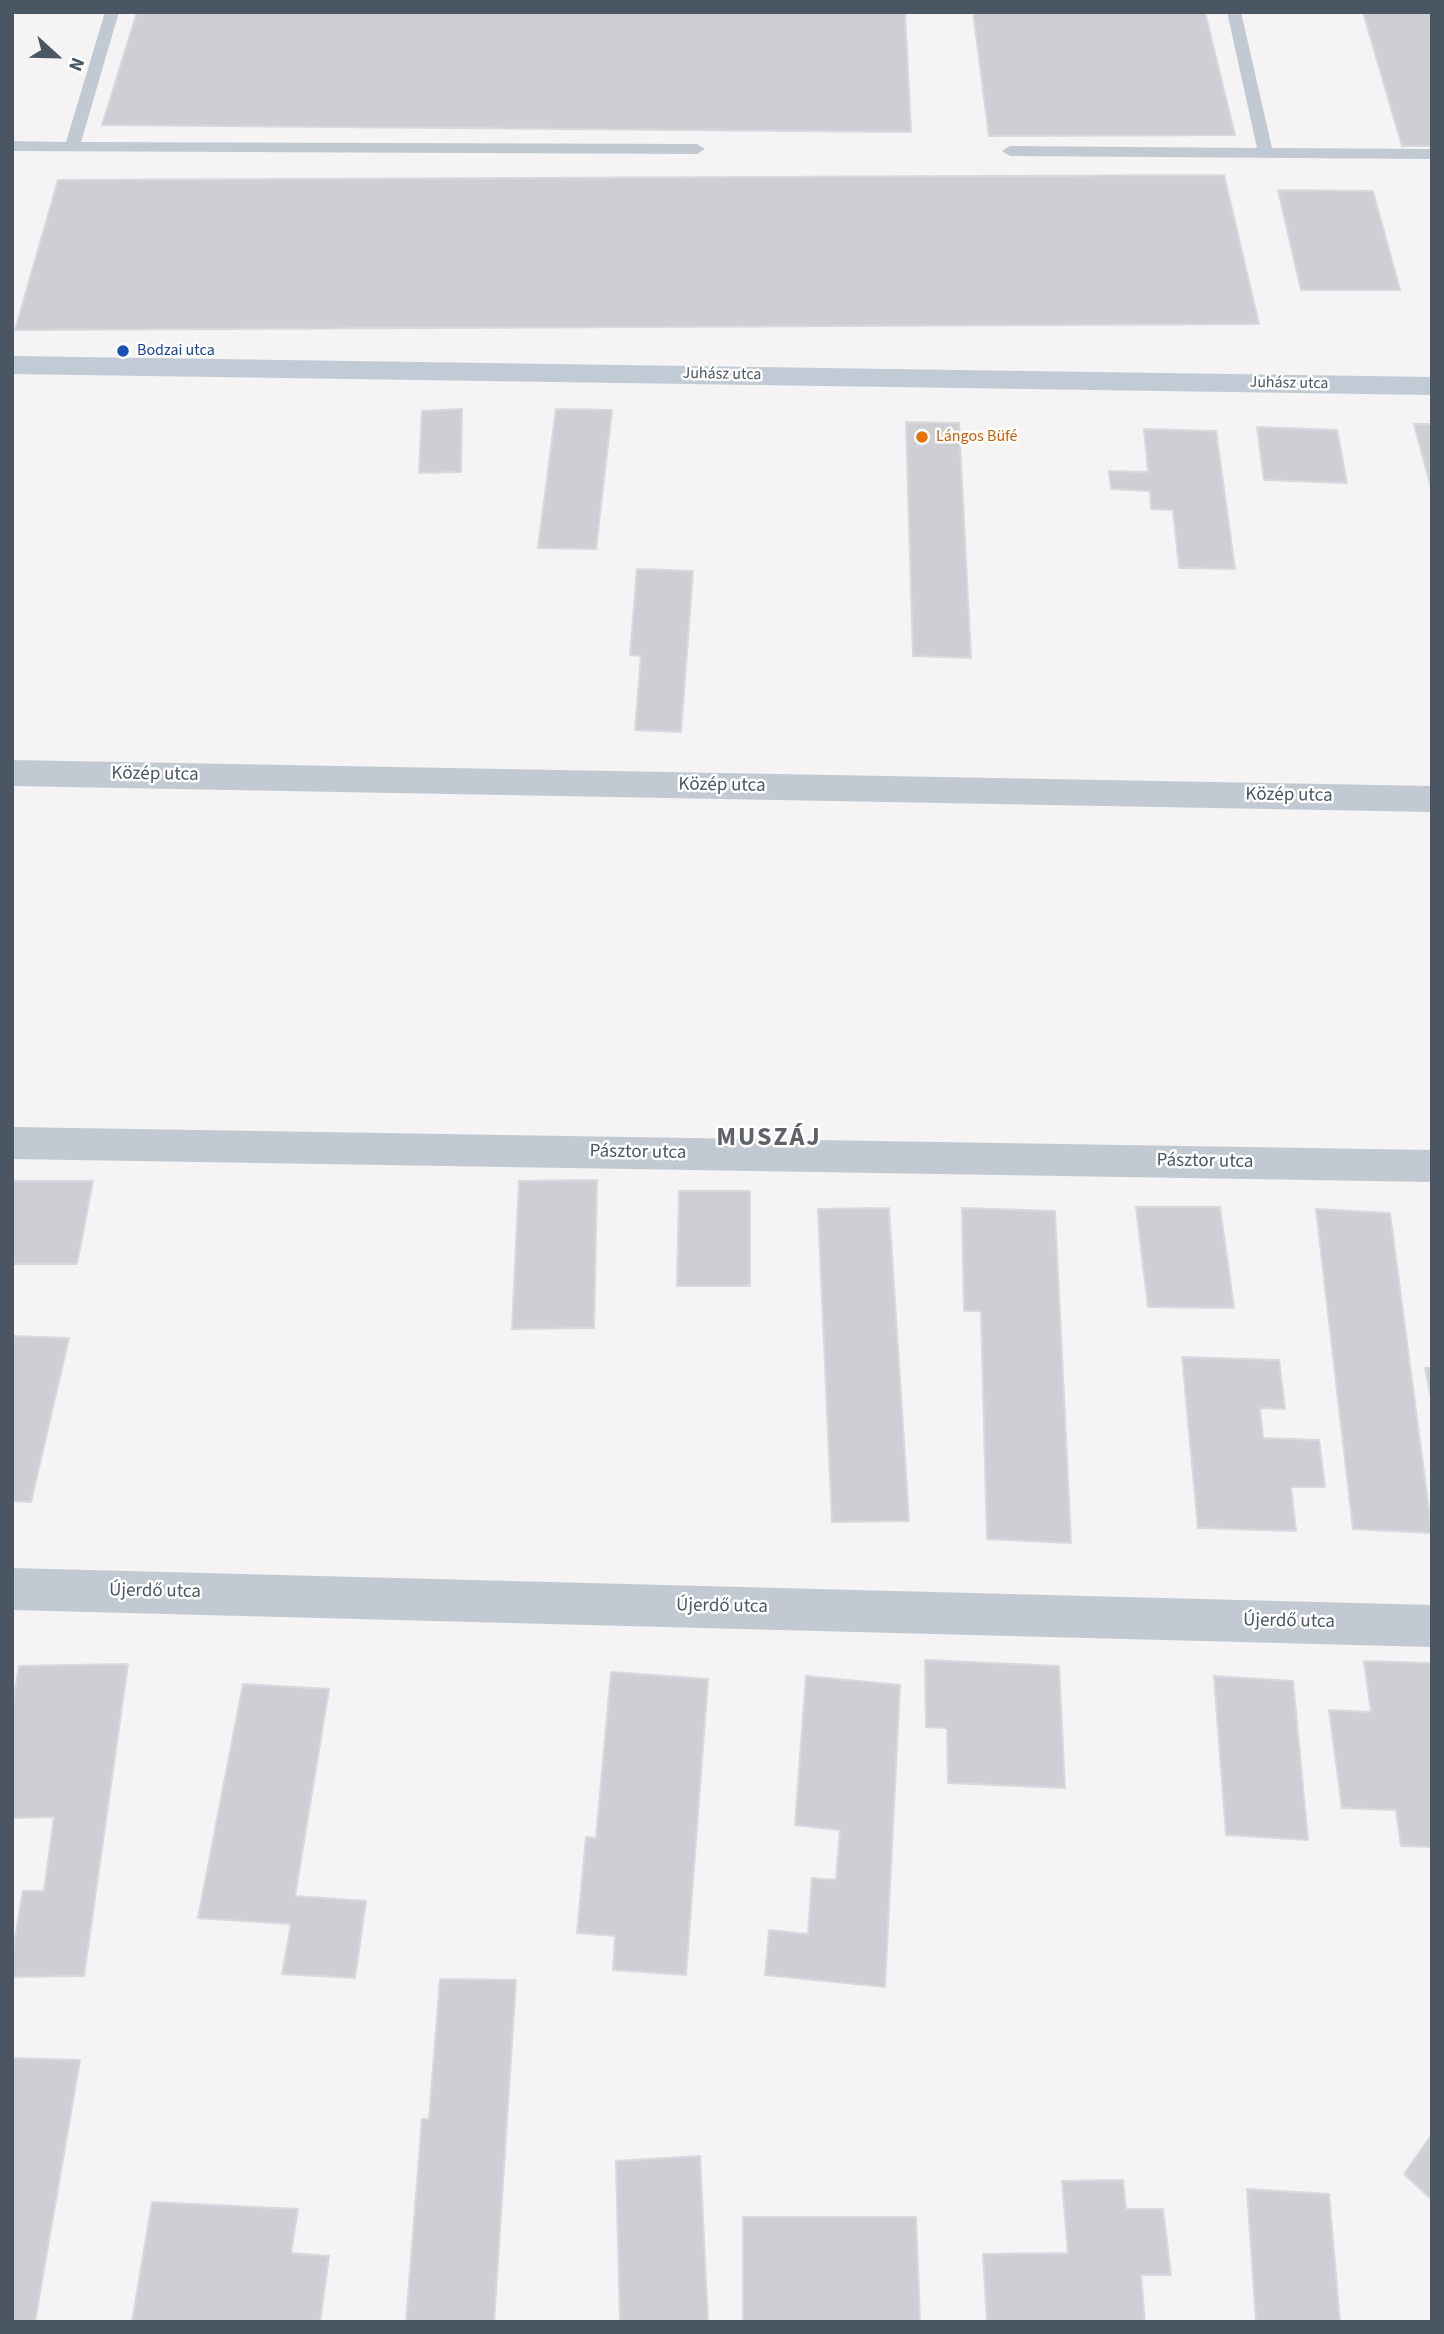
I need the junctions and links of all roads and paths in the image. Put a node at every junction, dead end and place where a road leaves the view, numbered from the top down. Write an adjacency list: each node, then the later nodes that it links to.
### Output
1 (112, 12): 4 (lane)
2 (1234, 12): 7 (lane)
3 (12, 146): 4 (lane)
4 (72, 146): 5 (lane)
5 (697, 149)
6 (1010, 151): 7 (lane)
7 (1266, 154): 8 (lane)
8 (1432, 155)
9 (12, 365): 10 (street, Juhász utca)
10 (1432, 386)
11 (12, 773): 12 (street, Közép utca)
12 (1432, 799)
13 (12, 1143): 14 (street, Pásztor utca)
14 (1432, 1166)
15 (12, 1589): 16 (street, Újerdő utca)
16 (1432, 1626)

